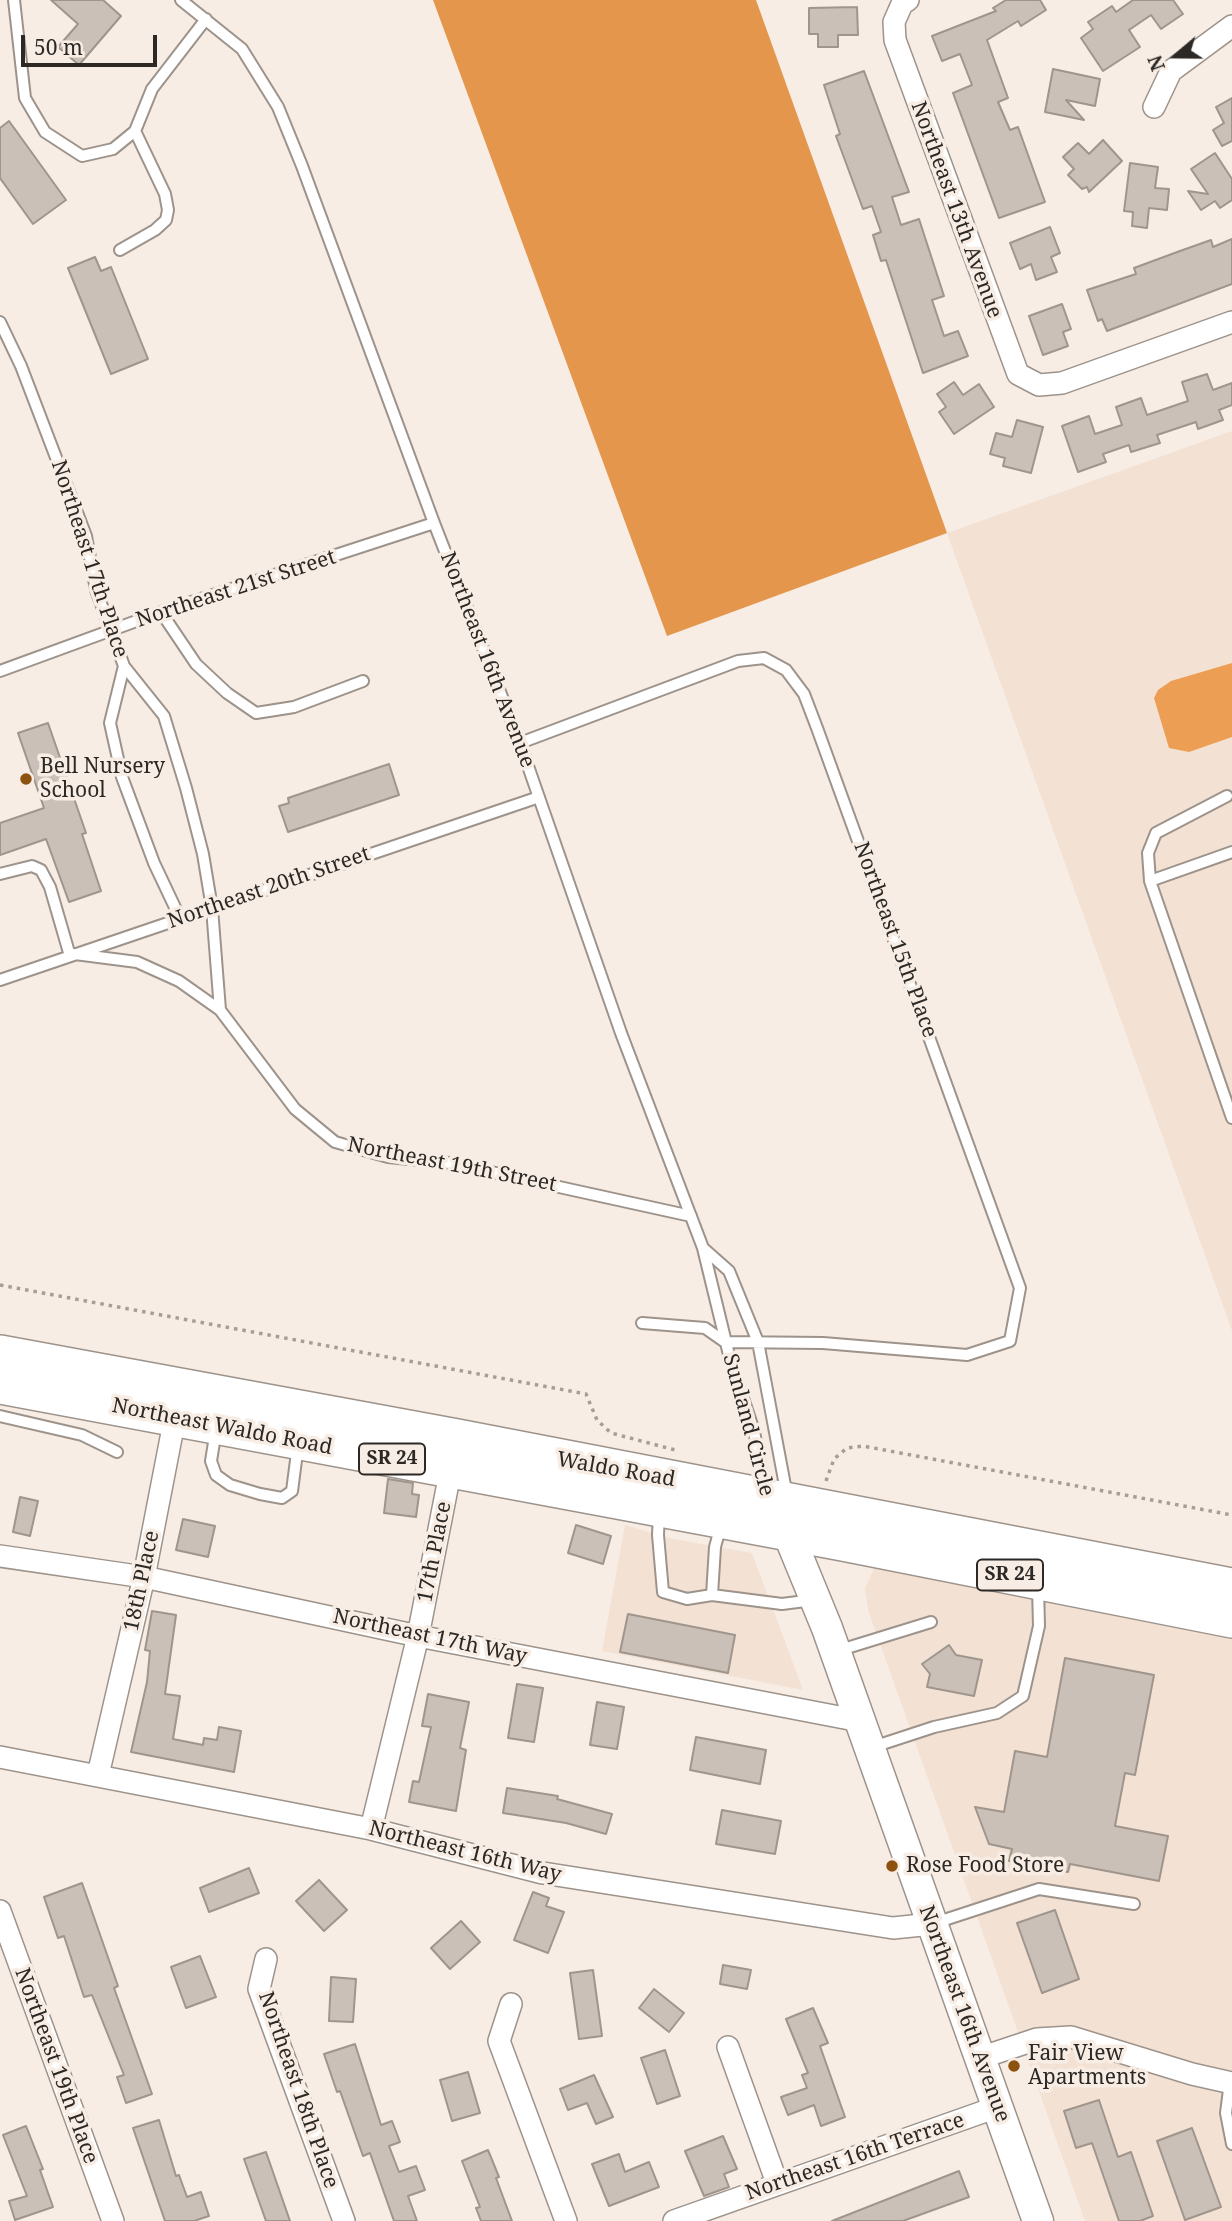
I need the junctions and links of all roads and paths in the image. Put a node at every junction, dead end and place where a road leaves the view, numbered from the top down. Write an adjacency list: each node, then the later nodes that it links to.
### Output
1 (14, 0): 7 (lane)
2 (181, 0): 4 (lane, Northeast 16th Avenue)
3 (908, 0): 10 (street, Northeast 13th Avenue)
4 (206, 19): 7 (lane); 11 (lane, Northeast 16th Avenue)
5 (1232, 26): 6 (street)
6 (1154, 107)
7 (135, 131): 8 (lane)
8 (120, 250)
9 (0, 322): 13 (lane, Northeast 17th Place)
10 (1232, 322)
11 (434, 523): 12 (lane, Northeast 21st Street); 17 (lane, Northeast 16th Avenue)
12 (161, 612): 13 (lane, Northeast 21st Street); 16 (lane)
13 (110, 632): 14 (lane, Northeast 17th Place); 15 (lane, Northeast 21st Street)
14 (124, 666): 23 (lane); 24 (lane, Northeast 17th Place)
15 (0, 671)
16 (363, 681)
17 (520, 743): 19 (lane, Northeast 16th Avenue); 34 (lane, Northeast 15th Place)
18 (1227, 796): 22 (lane)
19 (539, 797): 23 (lane, Northeast 20th Street); 29 (lane, Northeast 16th Avenue)
20 (1232, 852): 22 (lane)
21 (0, 874): 25 (lane)
22 (1150, 881): 28 (lane)
23 (212, 908): 24 (lane, Northeast 20th Street); 27 (lane)
24 (180, 918): 25 (lane, Northeast 20th Street)
25 (72, 955): 26 (lane, Northeast 20th Street); 27 (lane, Northeast 19th Street)
26 (0, 980)
27 (220, 1010): 29 (lane, Northeast 19th Street)
28 (1232, 1118)
29 (691, 1216): 30 (lane, Northeast 16th Avenue)
30 (703, 1248): 33 (lane, Sunland Circle); 34 (lane, Northeast 16th Avenue)
31 (0, 1285): 43 (path)
32 (642, 1323): 33 (lane)
33 (725, 1342): 34 (lane); 47 (lane, Sunland Circle)
34 (758, 1342): 47 (lane, Sunland Circle)
35 (0, 1354): 37 (highway, Waldo Road / SR 24)
36 (0, 1385): 37 (highway, Northeast Waldo Road / SR 24)
37 (178, 1403): 39 (highway, Northeast Waldo Road / SR 24); 42 (highway, Waldo Road / SR 24); 51 (street, 18th Place)
38 (0, 1416): 41 (lane)
39 (217, 1427): 40 (highway, Northeast Waldo Road / SR 24); 40 (lane)
40 (299, 1442): 42 (highway, Northeast Waldo Road / SR 24)
41 (117, 1452)
42 (454, 1453): 45 (highway, Northeast Waldo Road / SR 24); 47 (highway, Waldo Road / SR 24); 58 (street, 17th Place)
43 (685, 1453)
44 (824, 1484): 48 (path)
45 (610, 1500): 46 (highway, Waldo Road / SR 24)
46 (660, 1508): 49 (highway, Waldo Road / SR 24); 54 (lane)
47 (781, 1511): 49 (highway, Waldo Road / SR 24); 52 (highway, Waldo Road / SR 24); 53 (highway, Waldo Road / SR 24); 55 (street, Northeast 16th Avenue)
48 (1232, 1515)
49 (722, 1519): 54 (lane)
50 (0, 1556): 51 (street, Northeast 17th Way)
51 (144, 1577): 58 (street, Northeast 17th Way); 62 (street, 18th Place)
52 (1038, 1580): 56 (highway, Waldo Road / SR 24); 60 (lane)
53 (1232, 1587)
54 (712, 1595): 55 (lane)
55 (816, 1600): 59 (street, Northeast 16th Avenue)
56 (1232, 1619)
57 (931, 1622): 59 (lane)
58 (418, 1636): 60 (street, Northeast 17th Way); 63 (street, 17th Place)
59 (836, 1651): 60 (street, Northeast 16th Avenue)
60 (865, 1735): 66 (street, Northeast 16th Avenue)
61 (0, 1757): 62 (street, Northeast 16th Way)
62 (98, 1775): 63 (street, Northeast 16th Way)
63 (371, 1829): 66 (street, Northeast 16th Way)
64 (1134, 1904): 66 (lane)
65 (0, 1911): 75 (street, Northeast 19th Place)
66 (932, 1924): 70 (street, Northeast 16th Avenue)
67 (266, 1959): 76 (street, Northeast 18th Place)
68 (510, 2004): 77 (street)
69 (728, 2047): 74 (street)
70 (980, 2058): 71 (street); 72 (street, Northeast 16th Avenue)
71 (1231, 2082): 73 (lane)
72 (997, 2107): 74 (street, Northeast 16th Terrace); 79 (street, Northeast 16th Avenue)
73 (1232, 2144)
74 (777, 2183): 78 (street, Northeast 16th Terrace)
75 (113, 2221)
76 (344, 2221)
77 (566, 2221)
78 (674, 2221)
79 (1038, 2221)

